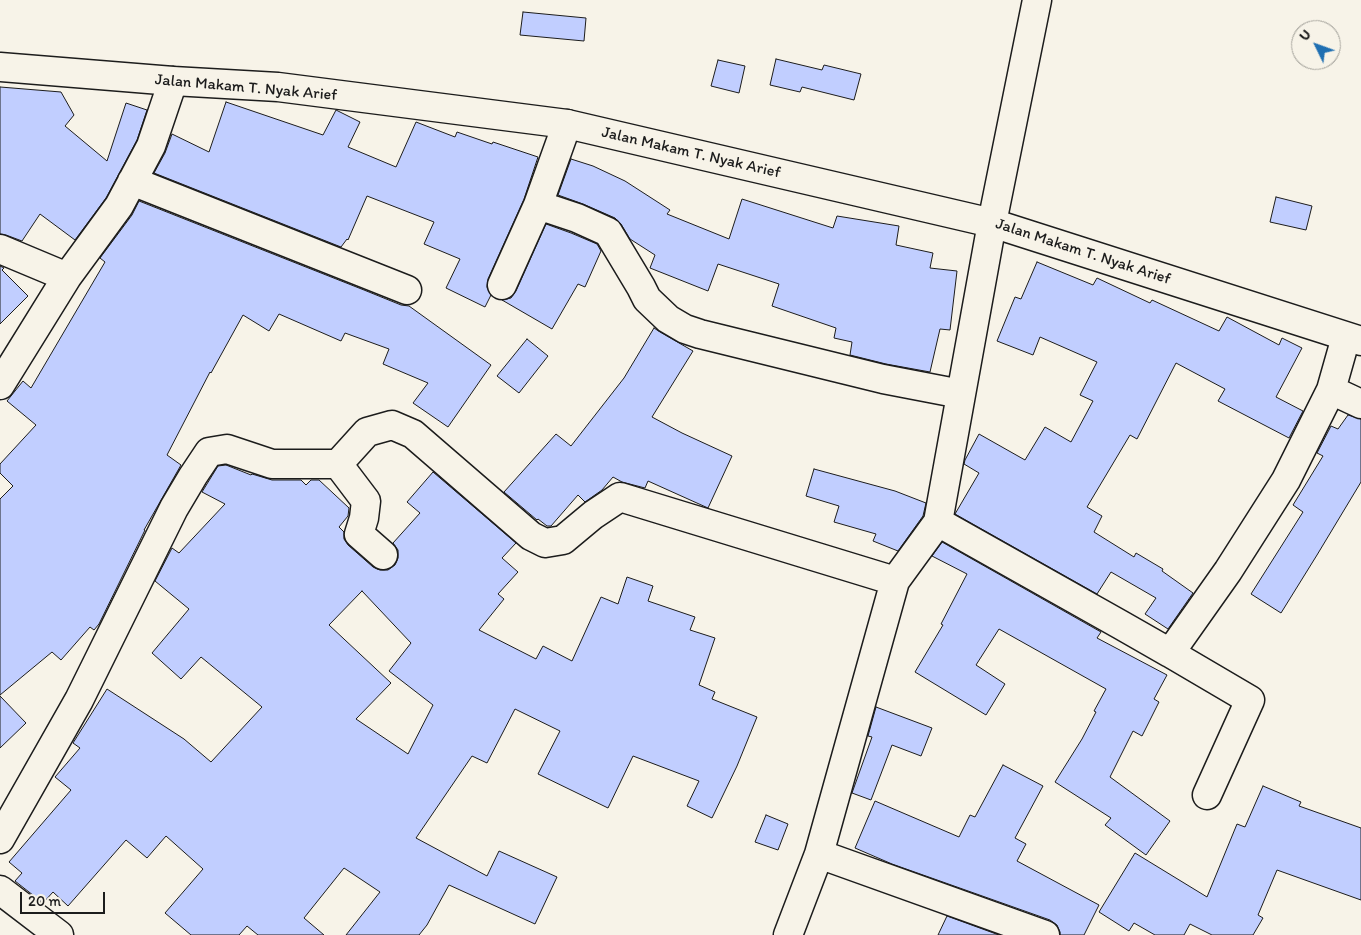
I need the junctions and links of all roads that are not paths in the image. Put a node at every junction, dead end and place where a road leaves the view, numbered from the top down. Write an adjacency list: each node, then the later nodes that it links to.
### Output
1 (1037, 0): 7 (street)
2 (0, 67): 3 (street, Jalan Makam T. Nyak Arief)
3 (173, 81): 4 (street, Jalan Makam T. Nyak Arief); 5 (street)
4 (567, 124): 6 (street); 7 (street, Jalan Makam T. Nyak Arief)
5 (132, 181): 9 (street); 11 (street)
6 (538, 205): 10 (street); 15 (street)
7 (992, 223): 12 (street, Jalan Makam T. Nyak Arief); 15 (street)
8 (0, 249): 9 (street)
9 (67, 277): 13 (street)
10 (502, 285)
11 (407, 290)
12 (1354, 339): 14 (street)
13 (0, 385)
14 (1331, 390): 16 (street); 21 (street)
15 (961, 394): 18 (street)
16 (1361, 404)
17 (338, 464): 19 (street); 20 (street); 23 (street)
18 (938, 522): 20 (street); 21 (street)
19 (383, 555)
20 (895, 581): 24 (street)
21 (1170, 654): 22 (street)
22 (1207, 795)
23 (0, 839)
24 (819, 854): 27 (street); 28 (street)
25 (0, 890): 26 (street)
26 (59, 935)
27 (788, 935)
28 (1045, 935)

